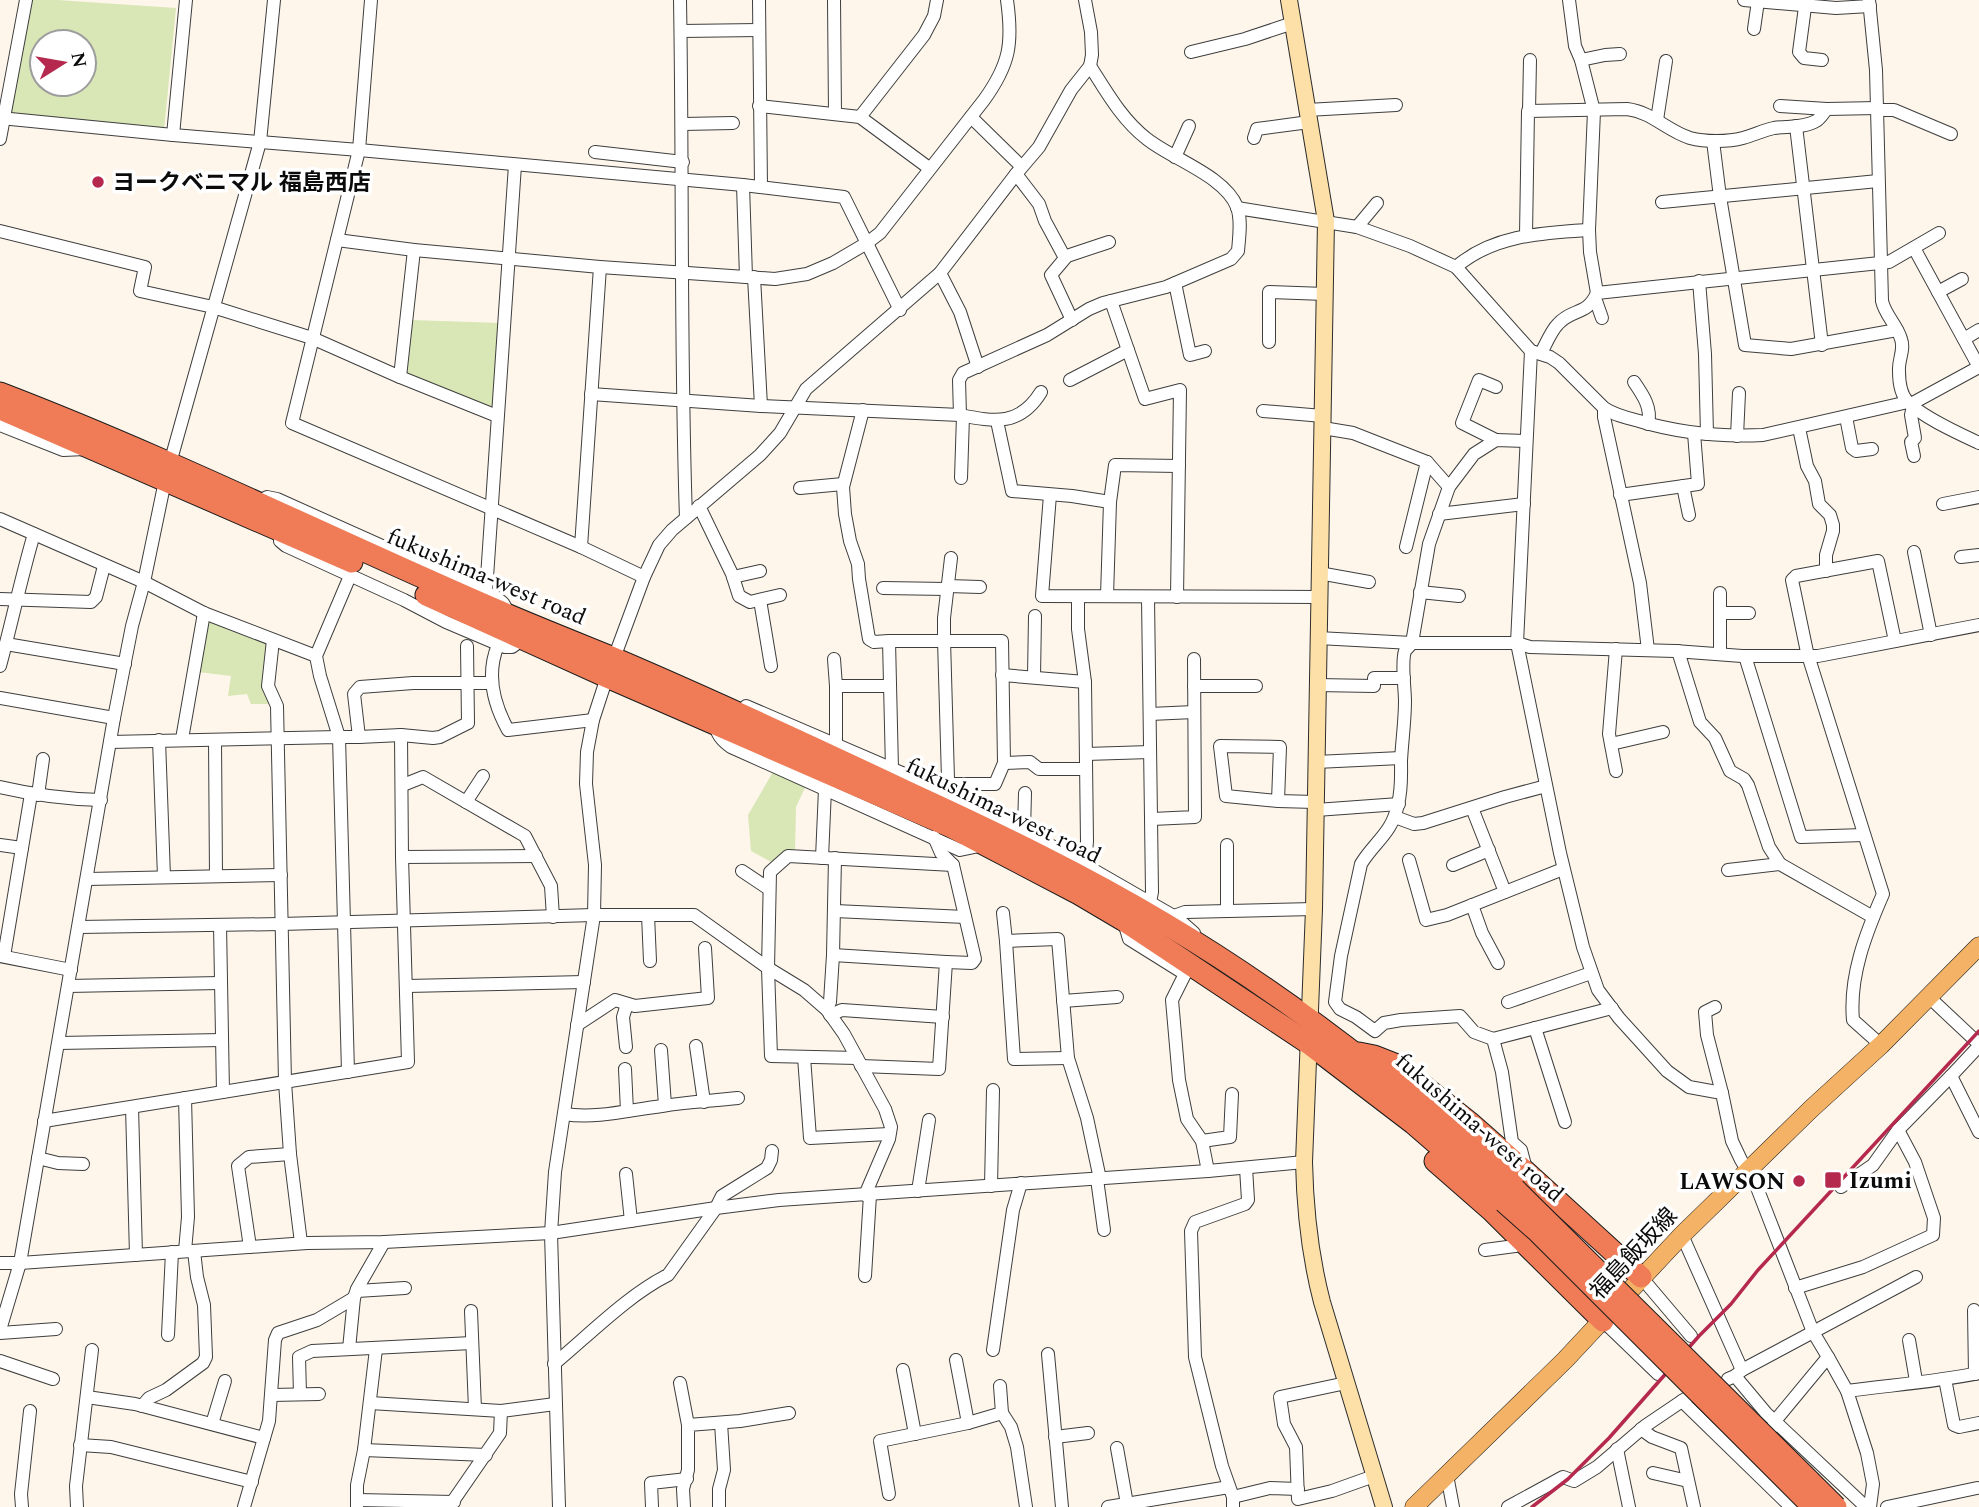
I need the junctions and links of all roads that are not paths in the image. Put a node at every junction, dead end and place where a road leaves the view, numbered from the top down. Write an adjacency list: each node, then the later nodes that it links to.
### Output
1 (26, 0): 41 (street)
2 (178, 0): 3 (street)
3 (186, 0): 48 (street)
4 (274, 0): 52 (street)
5 (371, 0): 53 (street)
6 (680, 0): 22 (street)
7 (759, 0): 21 (street)
8 (834, 0): 37 (street)
9 (937, 0): 39 (street)
10 (1007, 0): 40 (street)
11 (1085, 0): 29 (street)
12 (1289, 0): 19 (street)
13 (1569, 0): 26 (street)
14 (1744, 0): 15 (street)
15 (1753, 1): 18 (street); 20 (street)
16 (1870, 3): 17 (street); 34 (street)
17 (1838, 4): 18 (street)
18 (1805, 6): 27 (street)
19 (1293, 23): 23 (street); 38 (street)
20 (1754, 29)
21 (759, 30): 22 (street); 31 (street)
22 (681, 31): 44 (street)
23 (1191, 52)
24 (1620, 54): 26 (street)
25 (1530, 60): 35 (street)
26 (1581, 60): 36 (street)
27 (1822, 60)
28 (1666, 61): 42 (street)
29 (1090, 66): 55 (street); 59 (street)
30 (1396, 105): 38 (street)
31 (760, 106): 37 (street); 63 (street)
32 (1780, 106): 33 (street)
33 (1827, 109): 34 (street); 45 (street)
34 (1877, 109): 47 (street); 61 (street)
35 (1529, 111): 36 (street); 74 (street)
36 (1594, 111): 42 (street); 71 (street)
37 (835, 114): 39 (street)
38 (1308, 116): 49 (street); 69 (street)
39 (860, 117): 58 (street)
40 (971, 117): 58 (street); 59 (street)
41 (2, 118): 48 (street); 50 (street)
42 (1657, 120): 51 (street)
43 (733, 123): 44 (street)
44 (683, 124): 56 (street)
45 (1796, 125): 51 (street); 64 (street)
46 (1189, 126): 55 (street)
47 (1951, 134)
48 (173, 135): 52 (street)
49 (1254, 138)
50 (0, 139)
51 (1713, 141): 65 (street)
52 (260, 142): 53 (street); 97 (street)
53 (359, 150): 57 (street); 75 (street)
54 (595, 152): 56 (street)
55 (1175, 157): 68 (street)
56 (683, 162): 60 (street)
57 (515, 165): 60 (street); 80 (street)
58 (929, 168): 77 (street)
59 (1019, 170): 81 (street); 87 (street)
60 (682, 180): 62 (street); 86 (street)
61 (1878, 181): 64 (street); 82 (street)
62 (743, 185): 63 (street); 88 (street)
63 (761, 187): 77 (street)
64 (1803, 189): 65 (street); 85 (street)
65 (1720, 197): 66 (street); 89 (street)
66 (1662, 202)
67 (1377, 204): 70 (street)
68 (1237, 208): 69 (street); 92 (street)
69 (1326, 221): 70 (street); 94 (street)
70 (1357, 227): 84 (street)
71 (1589, 230): 74 (street); 95 (street)
72 (0, 231): 97 (street)
73 (1939, 233): 78 (street)
74 (1526, 235): 84 (street)
75 (337, 240): 79 (street); 103 (street)
76 (1109, 242): 81 (street)
77 (867, 243): 88 (street); 98 (street)
78 (1914, 248): 82 (street); 93 (street)
79 (414, 250): 80 (street); 112 (street)
80 (509, 258): 83 (street); 130 (street)
81 (1065, 258): 100 (street)
82 (1882, 261): 85 (street); 101 (street)
83 (600, 267): 86 (street); 120 (street)
84 (1456, 267): 109 (street)
85 (1812, 269): 89 (street); 106 (street)
86 (682, 272): 88 (street); 121 (street)
87 (940, 273): 98 (street); 110 (street)
88 (750, 277): 123 (street)
89 (1733, 278): 91 (street); 106 (street)
90 (1962, 279): 93 (street)
91 (1699, 281): 95 (street); 138 (street)
92 (1175, 283): 96 (street); 108 (street)
93 (1938, 292): 104 (street)
94 (1325, 295): 105 (street); 134 (street)
95 (1596, 296): 99 (street); 109 (street)
96 (1111, 301): 100 (street); 107 (street)
97 (213, 307): 103 (street); 148 (street)
98 (900, 310): 125 (street)
99 (1602, 318)
100 (1072, 320): 110 (street)
101 (1897, 330): 106 (street); 122 (street)
102 (1979, 330): 104 (street)
103 (312, 338): 112 (street); 162 (street)
104 (1964, 339): 111 (street)
105 (1269, 342)
106 (1822, 345)
107 (1128, 350): 113 (street); 147 (street)
108 (1205, 351)
109 (1536, 352): 126 (street); 141 (street)
110 (978, 367): 131 (street)
111 (1979, 367): 122 (street)
112 (400, 377): 130 (street)
113 (1070, 380)
114 (1634, 382): 135 (street)
115 (0, 383): 129 (street)
116 (1496, 387): 140 (street)
117 (1041, 391): 133 (street)
118 (0, 393): 129 (highway, fukushima-west road)
119 (1739, 393): 139 (street)
120 (591, 394): 121 (street); 169 (street)
121 (682, 401): 123 (street); 165 (street)
122 (1911, 404): 132 (street); 142 (street); 145 (street)
123 (761, 406): 125 (street)
124 (0, 408): 143 (highway, fukushima-west road)
125 (797, 408): 127 (street); 161 (street)
126 (1604, 408): 135 (street); 155 (street)
127 (863, 410): 131 (street); 150 (street)
128 (1263, 411): 134 (street)
129 (60, 416): 148 (highway, fukushima-west road)
130 (496, 416): 162 (street)
131 (962, 416): 133 (street); 149 (street)
132 (1846, 417): 137 (street); 144 (street)
133 (998, 421): 154 (street)
134 (1323, 422): 146 (street); 178 (street)
135 (1648, 424): 138 (street)
136 (0, 425): 143 (street)
137 (1799, 428): 139 (street); 177 (street)
138 (1700, 433): 139 (street); 152 (street)
139 (1737, 436)
140 (1496, 440): 141 (street); 151 (street)
141 (1527, 441): 159 (street)
142 (1979, 443)
143 (92, 448): 148 (highway, fukushima-west road)
144 (1872, 449)
145 (1914, 456)
146 (1427, 462): 151 (street); 170 (street)
147 (1179, 466): 158 (street); 195 (street)
148 (168, 473): 157 (highway, fukushima-west road); 167 (highway, fukushima-west road); 182 (street)
149 (961, 478)
150 (844, 484): 153 (street); 211 (street)
151 (1449, 486): 163 (street)
152 (1683, 486): 155 (street); 164 (street)
153 (800, 488)
154 (1050, 495): 158 (street); 193 (street)
155 (1620, 495): 219 (street)
156 (1979, 497): 160 (street)
157 (258, 502): 187 (street); 203 (highway, fukushima-west road)
158 (1110, 502): 191 (street)
159 (1524, 504): 163 (street); 214 (street)
160 (1943, 504)
161 (699, 506): 165 (street); 181 (street)
162 (491, 509): 169 (street); 187 (street)
163 (1439, 514): 188 (street)
164 (1689, 515)
165 (686, 518): 180 (street)
166 (0, 519): 168 (street)
167 (282, 531): 179 (street); 208 (highway, fukushima-west road)
168 (34, 534): 175 (street); 198 (street)
169 (582, 547): 180 (street)
170 (1406, 547)
171 (1914, 552): 206 (street)
172 (1979, 555): 173 (street)
173 (1961, 557)
174 (951, 558): 184 (street)
175 (104, 566): 182 (street); 198 (street)
176 (760, 571): 181 (street)
177 (1826, 571): 212 (street); 224 (street)
178 (1319, 573): 183 (street); 196 (street)
179 (350, 576): 216 (street); 222 (street)
180 (644, 577): 230 (street)
181 (733, 577): 199 (street)
182 (144, 582): 200 (street); 227 (street)
183 (1369, 582)
184 (947, 587): 185 (street); 186 (street); 210 (street)
185 (980, 587)
186 (883, 589)
187 (486, 592): 203 (street)
188 (1420, 592): 192 (street); 213 (street)
189 (1720, 593): 201 (street)
190 (780, 595): 199 (street)
191 (1107, 596): 193 (street); 194 (street)
192 (1459, 596)
193 (1078, 597): 234 (street)
194 (1148, 597): 195 (street); 245 (street)
195 (1177, 597): 196 (street)
196 (1318, 597): 207 (street)
197 (0, 599): 198 (street)
198 (18, 599): 215 (street)
199 (760, 600): 229 (street)
200 (204, 612): 209 (street); 254 (street)
201 (1720, 613): 202 (street); 221 (street)
202 (1749, 613)
203 (510, 615): 230 (highway, fukushima-west road)
204 (1035, 617): 232 (street)
205 (1979, 625): 206 (street)
206 (1931, 635): 212 (street)
207 (1318, 638): 213 (street); 237 (street)
208 (523, 639): 216 (street); 230 (highway, fukushima-west road)
209 (273, 640): 222 (street); 253 (street)
210 (944, 640): 211 (street); 231 (street); 273 (street)
211 (889, 641): 238 (street)
212 (1895, 641): 224 (street)
213 (1412, 643): 214 (street); 233 (street)
214 (1517, 643): 218 (street); 271 (street)
215 (6, 644): 227 (street); 228 (street)
216 (498, 645): 235 (street)
217 (467, 646): 236 (street)
218 (1616, 649): 219 (street); 259 (street)
219 (1648, 650): 220 (street)
220 (1678, 651): 221 (street); 298 (street)
221 (1720, 654): 223 (street)
222 (316, 656): 251 (street)
223 (1745, 656): 224 (street); 286 (street)
224 (1810, 656): 286 (street)
225 (834, 659): 241 (street)
226 (1194, 659): 239 (street)
227 (125, 664): 246 (street)
228 (0, 666)
229 (771, 666)
230 (610, 668): 242 (highway, fukushima-west road); 247 (street); 248 (highway, fukushima-west road)
231 (1002, 675): 232 (street); 265 (street)
232 (1034, 677): 234 (street)
233 (1404, 678): 237 (street); 262 (street)
234 (1085, 682): 261 (street)
235 (491, 683): 236 (street); 247 (street)
236 (469, 684): 250 (street); 252 (street)
237 (1317, 685): 264 (street)
238 (890, 686): 241 (street); 266 (street)
239 (1194, 686): 240 (street); 244 (street)
240 (1256, 686)
241 (836, 687): 258 (street)
242 (698, 696): 258 (street); 330 (highway, fukushima-west road)
243 (0, 698): 246 (street)
244 (1194, 712): 245 (street); 284 (street)
245 (1150, 714): 260 (street)
246 (114, 719): 257 (street)
247 (593, 720): 317 (street)
248 (714, 723): 274 (street); 289 (highway, fukushima-west road)
249 (1663, 732): 259 (street)
250 (401, 735): 252 (street); 270 (street)
251 (339, 737): 252 (street); 253 (street); 325 (street)
252 (359, 737)
253 (277, 738): 256 (street); 304 (street)
254 (182, 739): 255 (street); 256 (street)
255 (159, 740): 257 (street); 306 (street)
256 (215, 740): 305 (street)
257 (110, 742): 277 (street)
258 (836, 744): 266 (street)
259 (1611, 744): 268 (street)
260 (1150, 752): 261 (street); 284 (street)
261 (1086, 754): 267 (street)
262 (1401, 758): 264 (street); 280 (street)
263 (43, 759): 276 (street)
264 (1316, 762): 281 (street)
265 (1004, 763): 267 (street); 273 (street)
266 (892, 769): 273 (street)
267 (1085, 769): 299 (street)
268 (1616, 771)
269 (483, 776): 279 (street)
270 (402, 785): 279 (street); 294 (street)
271 (1546, 786): 282 (street); 301 (street)
272 (0, 787): 276 (street)
273 (947, 788): 285 (street)
274 (825, 789): 287 (street); 295 (street)
275 (1025, 793): 285 (street)
276 (34, 795): 277 (street); 291 (street)
277 (101, 800): 307 (street)
278 (1278, 801): 278 (street); 281 (street)
279 (466, 802): 293 (street)
280 (1399, 804): 281 (street); 283 (street)
281 (1315, 806): 313 (street)
282 (1472, 807): 283 (street); 292 (street)
283 (1395, 817): 358 (street)
284 (1152, 820): 311 (street)
285 (1024, 830): 299 (street)
286 (1864, 835): 322 (street)
287 (934, 837): 289 (street); 297 (street)
288 (0, 845): 291 (street)
289 (984, 845): 323 (highway, fukushima-west road)
290 (1227, 845): 314 (street)
291 (22, 849): 310 (street)
292 (1489, 850): 300 (street); 309 (street)
293 (536, 856): 294 (street); 320 (street)
294 (402, 857): 324 (street)
295 (829, 858): 297 (street); 308 (street); 315 (street)
296 (1409, 860): 312 (street)
297 (953, 864): 321 (street)
298 (1780, 864): 303 (street); 322 (street)
299 (1085, 865): 311 (street)
300 (1453, 865)
301 (1563, 869): 309 (street); 340 (street)
302 (742, 870): 308 (street)
303 (1728, 870)
304 (281, 875): 305 (street); 326 (street)
305 (216, 876): 306 (street)
306 (164, 877): 307 (street)
307 (87, 879): 328 (street)
308 (769, 889): 338 (street)
309 (1505, 892): 312 (street)
310 (6, 902): 334 (street)
311 (1150, 902): 319 (street)
312 (1472, 905): 337 (street)
313 (1314, 909): 314 (street); 354 (street)
314 (1227, 910): 319 (street)
315 (835, 911): 321 (street); 333 (street)
316 (1003, 914): 329 (street)
317 (594, 915): 318 (street); 320 (street); 341 (street)
318 (648, 915): 335 (street); 338 (street)
319 (1174, 916): 330 (street)
320 (553, 917): 324 (street)
321 (965, 917): 336 (street)
322 (1873, 917): 361 (street)
323 (1123, 920): 360 (highway, fukushima-west road); 391 (street)
324 (405, 921): 325 (street); 344 (street)
325 (344, 922): 326 (street); 370 (street)
326 (281, 924): 327 (street); 372 (street)
327 (220, 925): 328 (street); 342 (street)
328 (79, 927): 339 (street)
329 (1006, 941): 347 (street); 367 (street)
330 (1200, 945): 354 (highway, fukushima-west road)
331 (1979, 946): 346 (main road, 福島飯坂線)
332 (705, 948): 349 (street)
333 (833, 955): 336 (street); 352 (street)
334 (2, 956): 339 (street)
335 (650, 961)
336 (946, 962): 353 (street)
337 (1498, 963)
338 (768, 968): 352 (street); 366 (street)
339 (71, 970): 343 (street)
340 (1591, 973): 348 (street); 351 (street)
341 (584, 982): 344 (street); 355 (street)
342 (220, 983): 343 (street); 357 (street)
343 (68, 986): 359 (street)
344 (407, 986): 370 (street)
345 (1117, 997): 347 (street)
346 (1929, 997): 361 (main road, 福島飯坂線); 362 (street)
347 (1063, 1001): 367 (street)
348 (1508, 1002)
349 (627, 1004): 355 (street); 364 (street)
350 (1715, 1007): 375 (street)
351 (1612, 1008): 356 (street); 375 (street)
352 (828, 1012): 353 (street); 368 (street)
353 (943, 1017): 368 (street)
354 (1310, 1021): 360 (street); 405 (highway, fukushima-west road)
355 (577, 1025): 383 (street)
356 (1535, 1028): 358 (street); 386 (street)
357 (222, 1040): 359 (street); 374 (street)
358 (1493, 1040): 405 (street)
359 (59, 1043): 385 (street)
360 (1308, 1043): 387 (highway, fukushima-west road); 395 (street)
361 (1881, 1045): 399 (main road, 福島飯坂線)
362 (1979, 1045): 371 (street)
363 (696, 1046): 379 (street)
364 (626, 1047)
365 (661, 1050): 380 (street)
366 (804, 1057): 368 (street); 390 (street)
367 (1068, 1058): 401 (street)
368 (859, 1062): 390 (street)
369 (625, 1069): 382 (street)
370 (348, 1072): 372 (street)
371 (1951, 1076): 388 (street); 389 (street)
372 (285, 1082): 374 (street); 393 (street)
373 (993, 1090): 403 (street)
374 (223, 1092): 377 (street)
375 (1722, 1093): 399 (street)
376 (1232, 1094): 391 (street)
377 (185, 1098): 381 (street); 418 (street)
378 (738, 1098): 379 (street)
379 (704, 1102): 380 (street)
380 (665, 1105): 382 (street)
381 (132, 1107): 385 (street); 419 (street)
382 (627, 1111): 383 (street)
383 (564, 1114): 411 (street)
384 (929, 1120): 406 (street)
385 (44, 1121): 394 (street)
386 (1565, 1122)
387 (1413, 1124): 405 (highway, fukushima-west road); 415 (highway)
388 (1978, 1124)
389 (1898, 1130): 404 (street); 425 (street)
390 (890, 1134): 407 (street)
391 (1202, 1141): 398 (street)
392 (772, 1151): 408 (street)
393 (290, 1154): 414 (street); 416 (street)
394 (38, 1158): 396 (street); 421 (street)
395 (1304, 1163): 397 (street); 456 (street)
396 (83, 1164)
397 (1246, 1168): 398 (street); 496 (street)
398 (1208, 1171): 401 (street)
399 (1747, 1173): 412 (main road, 福島飯坂線); 425 (street)
400 (626, 1174): 409 (street)
401 (1099, 1179): 402 (street); 410 (street)
402 (1021, 1183): 403 (street); 441 (street)
403 (991, 1186): 406 (street)
404 (1841, 1187)
405 (1515, 1188): 423 (highway); 517 (highway, fukushima-west road, bridge); 518 (highway, fukushima-west road, bridge)
406 (918, 1191): 407 (street)
407 (868, 1195): 408 (street); 422 (street)
408 (716, 1208): 409 (street); 446 (street)
409 (631, 1221): 411 (street)
410 (1104, 1230)
411 (551, 1233): 413 (street); 446 (street)
412 (1682, 1235): 423 (main road, 福島飯坂線); 450 (street)
413 (384, 1242): 414 (street); 427 (street)
414 (301, 1243): 416 (street)
415 (1524, 1243): 417 (street); 430 (highway)
416 (250, 1247): 418 (street)
417 (1485, 1250)
418 (184, 1252): 419 (street); 434 (street); 465 (street)
419 (136, 1255): 421 (street)
420 (0, 1263): 421 (street)
421 (20, 1263): 432 (street)
422 (865, 1276)
423 (1641, 1277): 430 (main road, 福島飯坂線); 435 (street)
424 (1916, 1278): 433 (street)
425 (1795, 1287): 433 (street)
426 (405, 1288): 427 (street)
427 (356, 1294): 438 (street); 461 (street)
428 (1974, 1310): 448 (street)
429 (471, 1311): 437 (street)
430 (1603, 1321): 449 (street); 488 (main road, 福島飯坂線)
431 (56, 1329): 432 (street)
432 (0, 1331)
433 (1813, 1332): 443 (street); 450 (street)
434 (169, 1335)
435 (1691, 1336)
436 (1909, 1340): 454 (street)
437 (472, 1343): 439 (street); 466 (street)
438 (349, 1349): 439 (street); 459 (street)
439 (376, 1349): 463 (street)
440 (92, 1350): 462 (street)
441 (993, 1350)
442 (1048, 1354): 480 (street)
443 (1828, 1357): 458 (street); 475 (street)
444 (956, 1360): 472 (street)
445 (0, 1361): 452 (street)
446 (554, 1364): 464 (street)
447 (903, 1370): 479 (street)
448 (1977, 1373): 451 (street)
449 (1658, 1374)
450 (1735, 1375): 475 (street)
451 (1945, 1379): 454 (street); 473 (street)
452 (53, 1380)
453 (225, 1381): 474 (street)
454 (1916, 1381): 458 (street)
455 (680, 1383): 476 (street)
456 (1346, 1383): 489 (street); 494 (street)
457 (1000, 1386): 470 (street)
458 (1847, 1391): 519 (street)
459 (300, 1394): 460 (street); 461 (street)
460 (319, 1394)
461 (272, 1395): 481 (street)
462 (87, 1397): 465 (street); 482 (street)
463 (370, 1403): 466 (street); 485 (street)
464 (555, 1404): 468 (street); 503 (street)
465 (142, 1406): 474 (street)
466 (475, 1409): 468 (street)
467 (30, 1411): 500 (street)
468 (501, 1411): 486 (street)
469 (789, 1413): 471 (street)
470 (1002, 1413): 472 (street); 507 (street)
471 (721, 1423): 476 (street); 506 (street)
472 (968, 1423): 479 (street)
473 (1979, 1423)
474 (212, 1424): 481 (street)
475 (1774, 1424): 519 (street)
476 (688, 1425): 490 (street)
477 (1641, 1429): 484 (street); 491 (street); 516 (street)
478 (1088, 1433): 480 (street)
479 (915, 1434): 495 (street)
480 (1055, 1437): 508 (street)
481 (264, 1438): 492 (street)
482 (80, 1445): 492 (street); 501 (street)
483 (1117, 1448): 499 (street)
484 (1617, 1449): 513 (street); 514 (street)
485 (364, 1450): 486 (street); 497 (street)
486 (486, 1455): 498 (street)
487 (1654, 1473): 491 (street)
488 (1447, 1475): 511 (main road, 福島飯坂線); 512 (street)
489 (1374, 1476): 494 (street); 510 (street)
490 (687, 1479): 504 (street); 505 (street)
491 (1688, 1481): 515 (street)
492 (252, 1482): 502 (street)
493 (1978, 1488): 520 (street)
494 (1298, 1489): 496 (street)
495 (889, 1494)
496 (1232, 1497): 499 (street)
497 (357, 1503): 498 (street)
498 (451, 1504)
499 (1131, 1504): 509 (street)
500 (22, 1507)
501 (77, 1507)
502 (244, 1507)
503 (559, 1507)
504 (652, 1507)
505 (684, 1507)
506 (719, 1507)
507 (1026, 1507)
508 (1062, 1507)
509 (1108, 1507)
510 (1384, 1507)
511 (1415, 1507)
512 (1453, 1507)
513 (1508, 1507)
514 (1629, 1507)
515 (1694, 1507)
516 (1791, 1507)
517 (1813, 1507)
518 (1836, 1507)
519 (1868, 1507)
520 (1888, 1507)

